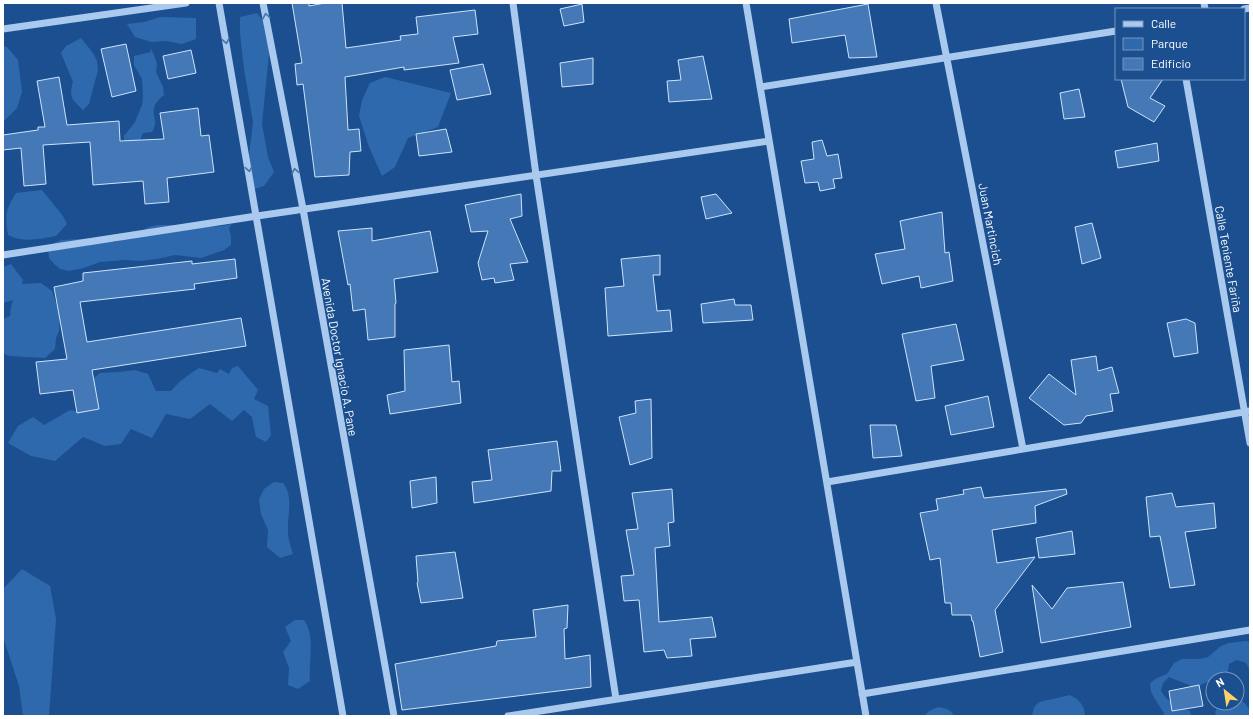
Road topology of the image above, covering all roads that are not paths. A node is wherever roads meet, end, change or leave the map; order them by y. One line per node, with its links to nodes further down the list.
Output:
1 (186, 3): 7 (street)
2 (219, 3): 15 (street, one-way to 15)
3 (263, 3): 14 (street, Avenida Doctor Ignacio A. Pane, one-way to 3)
4 (513, 3): 13 (street)
5 (746, 3): 11 (street)
6 (936, 3): 9 (street, Juan Martincich)
7 (3, 29)
8 (1115, 31): 9 (street)
9 (947, 57): 11 (street); 19 (street, Juan Martincich)
10 (1186, 80): 17 (street, Calle Teniente Fariña)
11 (760, 87): 12 (street)
12 (769, 141): 13 (street); 20 (street)
13 (536, 175): 14 (street); 24 (street)
14 (302, 209): 15 (street); 26 (street, Avenida Doctor Ignacio A. Pane)
15 (257, 216): 16 (street); 25 (street)
16 (3, 255)
17 (1247, 411): 18 (street, Calle Teniente Fariña); 19 (street)
18 (1250, 443)
19 (1023, 449): 20 (street)
20 (827, 482): 22 (street)
21 (1250, 630): 23 (street)
22 (857, 662): 23 (street); 24 (street)
23 (862, 694): 28 (street)
24 (616, 699): 27 (street)
25 (343, 716)
26 (394, 716)
27 (508, 716)
28 (866, 716)

